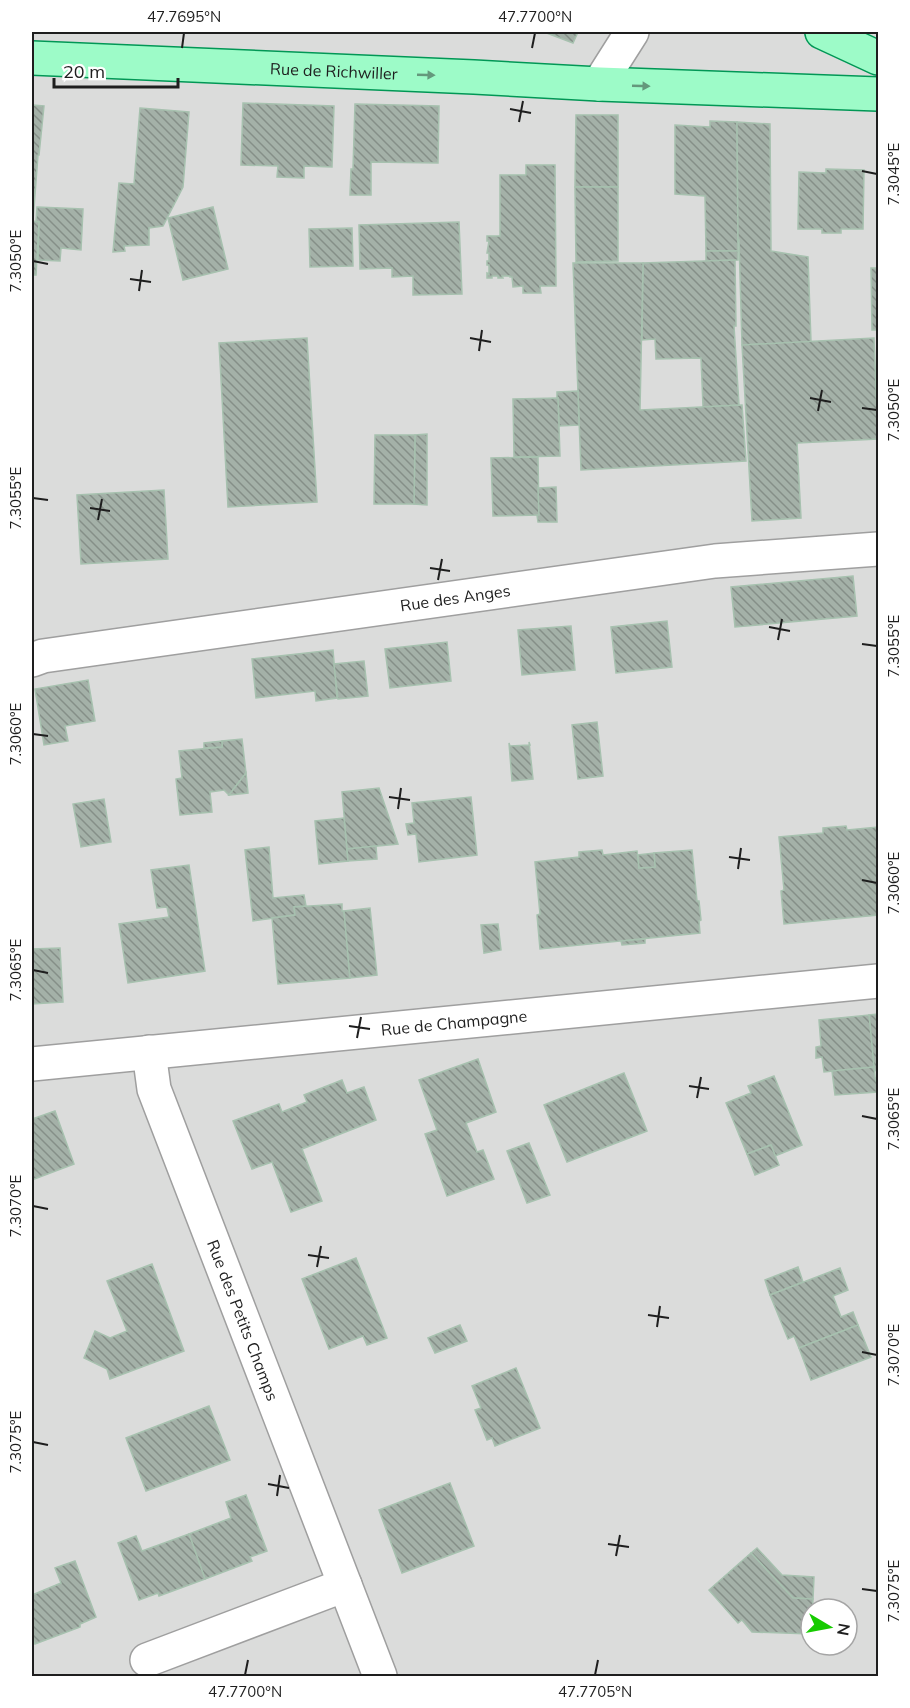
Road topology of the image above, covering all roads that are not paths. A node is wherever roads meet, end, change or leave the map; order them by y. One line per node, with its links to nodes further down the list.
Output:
1 (632, 32): 5 (street)
2 (822, 32): 3 (main road)
3 (877, 50)
4 (32, 58): 5 (main road, Rue de Richwiller, one-way to 5)
5 (599, 84): 6 (main road, Rue de Richwiller, one-way to 6)
6 (879, 94)
7 (879, 549): 8 (street, Rue des Anges)
8 (32, 660)
9 (879, 981): 10 (street, Rue de Champagne)
10 (149, 1052): 11 (street, Rue de Champagne); 12 (street, Rue des Petits Champs)
11 (32, 1064)
12 (345, 1585): 13 (street); 14 (street, Rue des Petits Champs)
13 (147, 1660)
14 (380, 1677)

